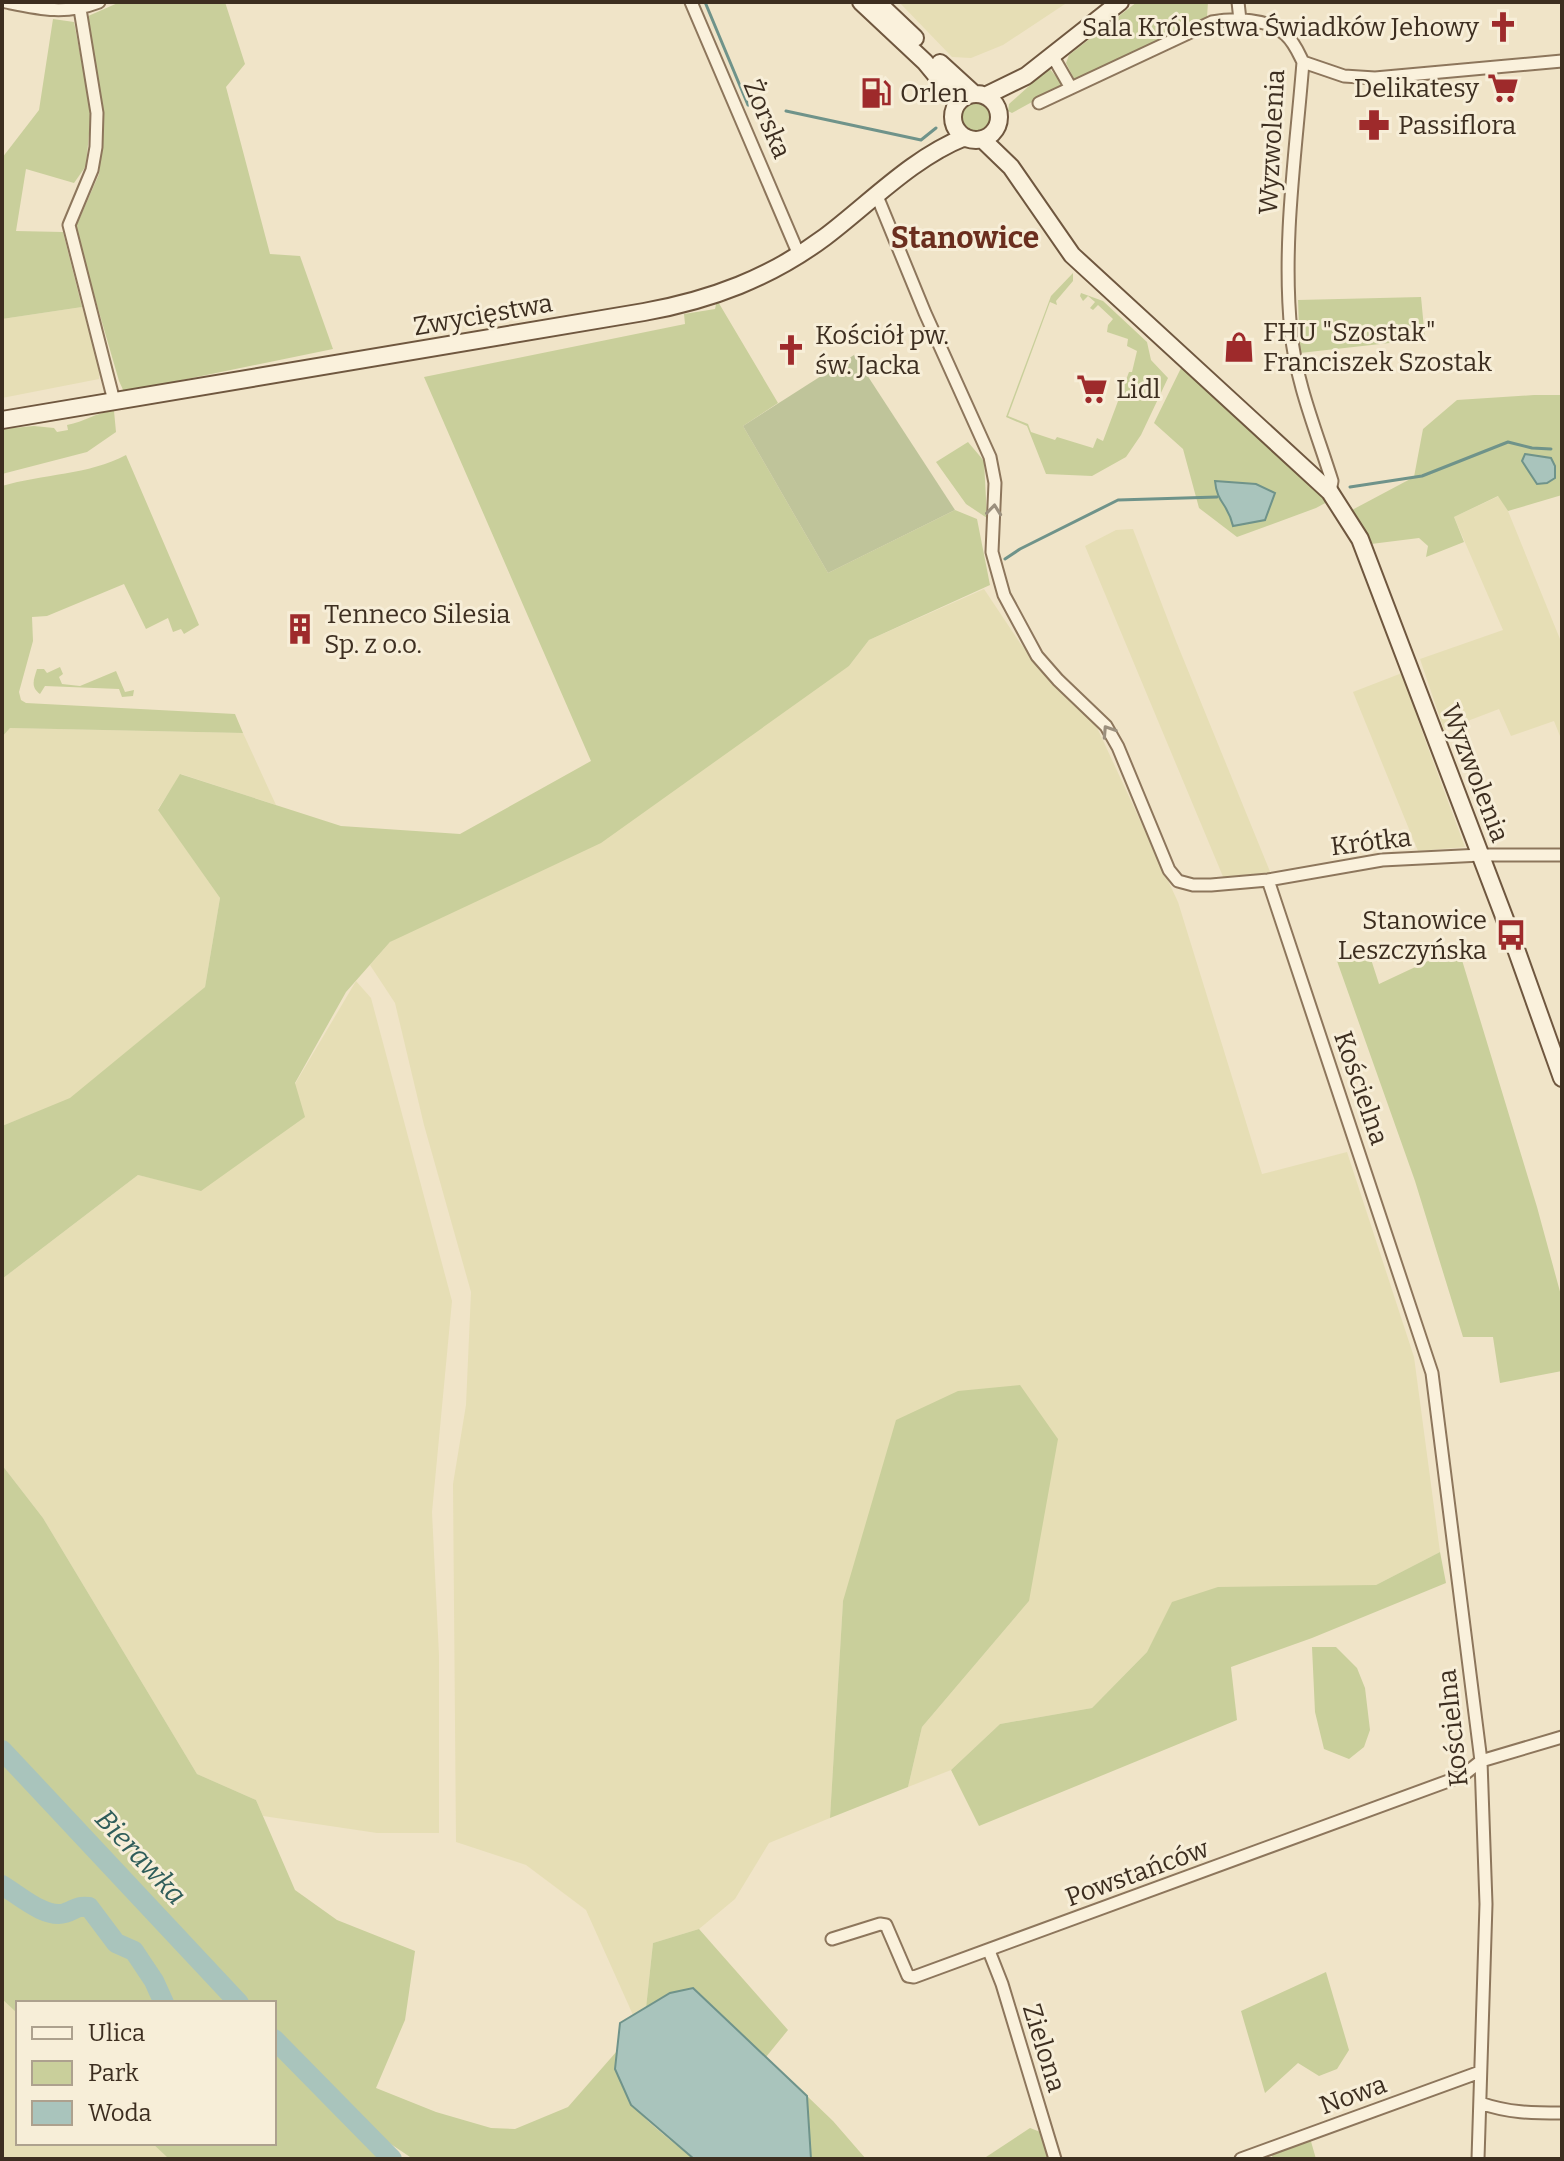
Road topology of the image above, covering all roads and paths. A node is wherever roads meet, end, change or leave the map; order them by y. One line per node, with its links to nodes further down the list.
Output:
1 (6, 2): 8 (street)
2 (99, 2): 8 (street)
3 (691, 2): 21 (street, Żorska)
4 (861, 2): 16 (main road)
5 (877, 2): 15 (main road)
6 (1120, 2): 10 (main road)
7 (1238, 2): 9 (street)
8 (80, 9): 22 (street)
9 (1240, 20): 12 (street, Wyzwolenia); 14 (street)
10 (1052, 55): 13 (main road); 14 (street)
11 (1562, 61): 12 (street)
12 (1303, 62): 24 (street, Wyzwolenia)
13 (1026, 76): 15 (main road); 18 (main road)
14 (1071, 88): 17 (street)
15 (980, 95): 16 (main road); 18 (main road)
16 (958, 102): 19 (main road)
17 (1039, 103)
18 (998, 112): 19 (main road)
19 (974, 133): 20 (main road, Zwycięstwa); 24 (main road, Wyzwolenia)
20 (877, 196): 21 (main road, Zwycięstwa); 27 (street, one-way to 20)
21 (799, 255): 22 (main road, Zwycięstwa)
22 (114, 401): 23 (main road, Zwycięstwa)
23 (3, 420)
24 (1330, 492): 25 (main road, Wyzwolenia)
25 (1481, 855): 26 (street, Krótka); 27 (street, Krótka); 28 (main road, Wyzwolenia)
26 (1562, 855)
27 (1268, 880): 30 (street, Kościelna)
28 (1562, 1078)
29 (1562, 1737): 30 (street, Powstańców)
30 (1481, 1761): 32 (street, Powstańców); 33 (street, Kościelna)
31 (832, 1939): 32 (street, Powstańców)
32 (989, 1951): 36 (street, Zielona)
33 (1480, 2072): 34 (street, Kościelna); 37 (street, Nowa)
34 (1480, 2103): 35 (street); 38 (street, Kościelna)
35 (1562, 2113)
36 (1055, 2159)
37 (1241, 2159)
38 (1478, 2159)

